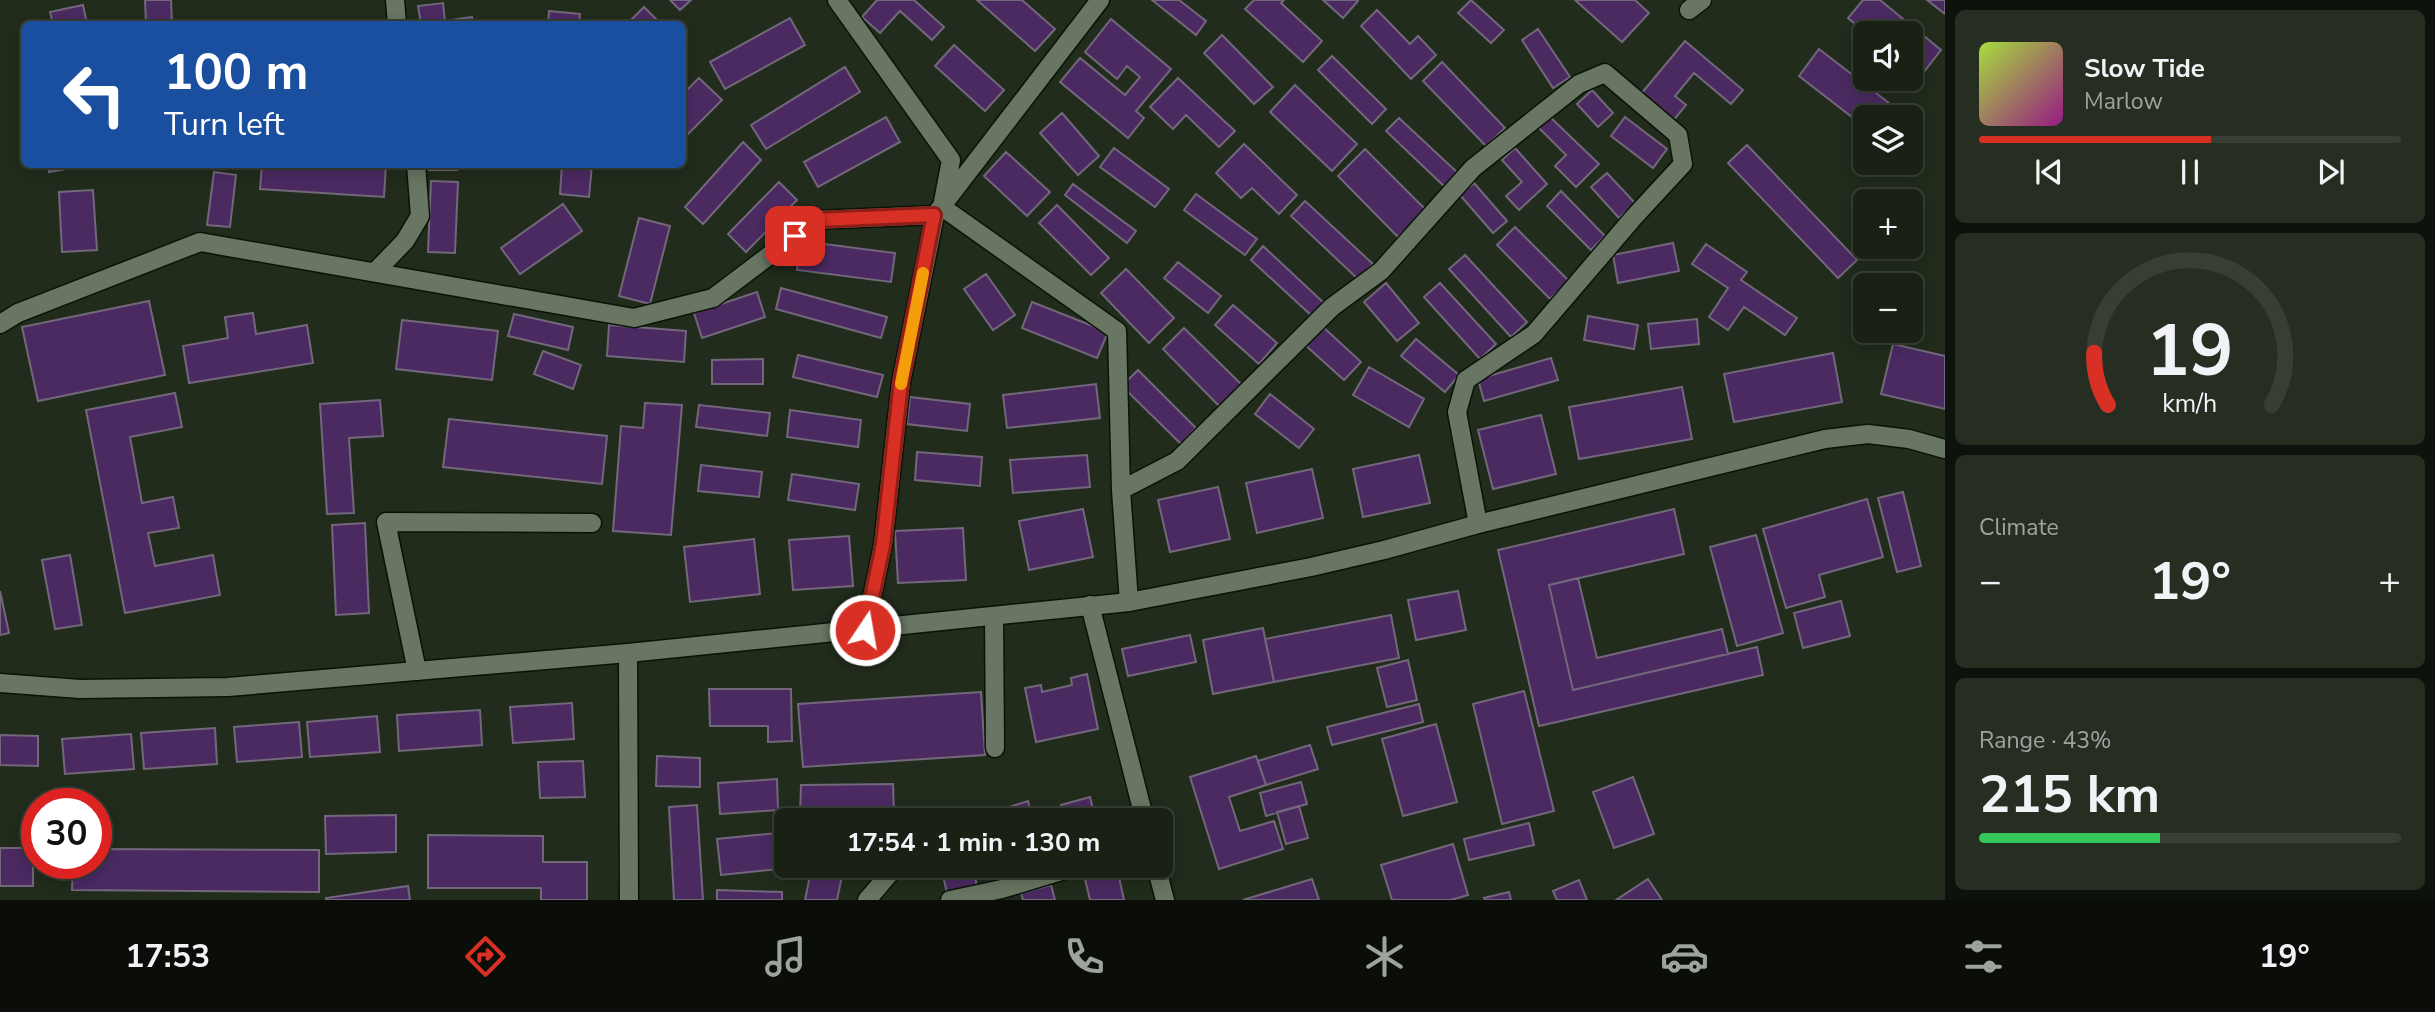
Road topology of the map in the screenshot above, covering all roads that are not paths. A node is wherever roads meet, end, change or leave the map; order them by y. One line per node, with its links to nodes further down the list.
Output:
1 (395, 0): 4 (street)
2 (837, 0): 6 (street)
3 (1100, 0): 6 (street)
4 (397, 21)
5 (416, 168): 7 (street)
6 (938, 211): 7 (street); 10 (street); 16 (street)
7 (375, 272): 8 (street)
8 (0, 324)
9 (1945, 449): 12 (street)
10 (1121, 490): 12 (street); 13 (street)
11 (592, 523): 18 (street)
12 (1478, 524): 13 (street)
13 (1129, 602): 14 (street)
14 (1090, 605): 15 (street); 21 (street)
15 (994, 616): 16 (street); 20 (street)
16 (865, 630): 17 (street)
17 (628, 653): 18 (street); 25 (street)
18 (417, 671): 19 (street)
19 (0, 682)
20 (995, 748)
21 (1142, 808)
22 (886, 878): 26 (street)
23 (1038, 878): 27 (street)
24 (1159, 878): 28 (street)
25 (629, 900)
26 (867, 900)
27 (950, 900)
28 (1165, 900)

